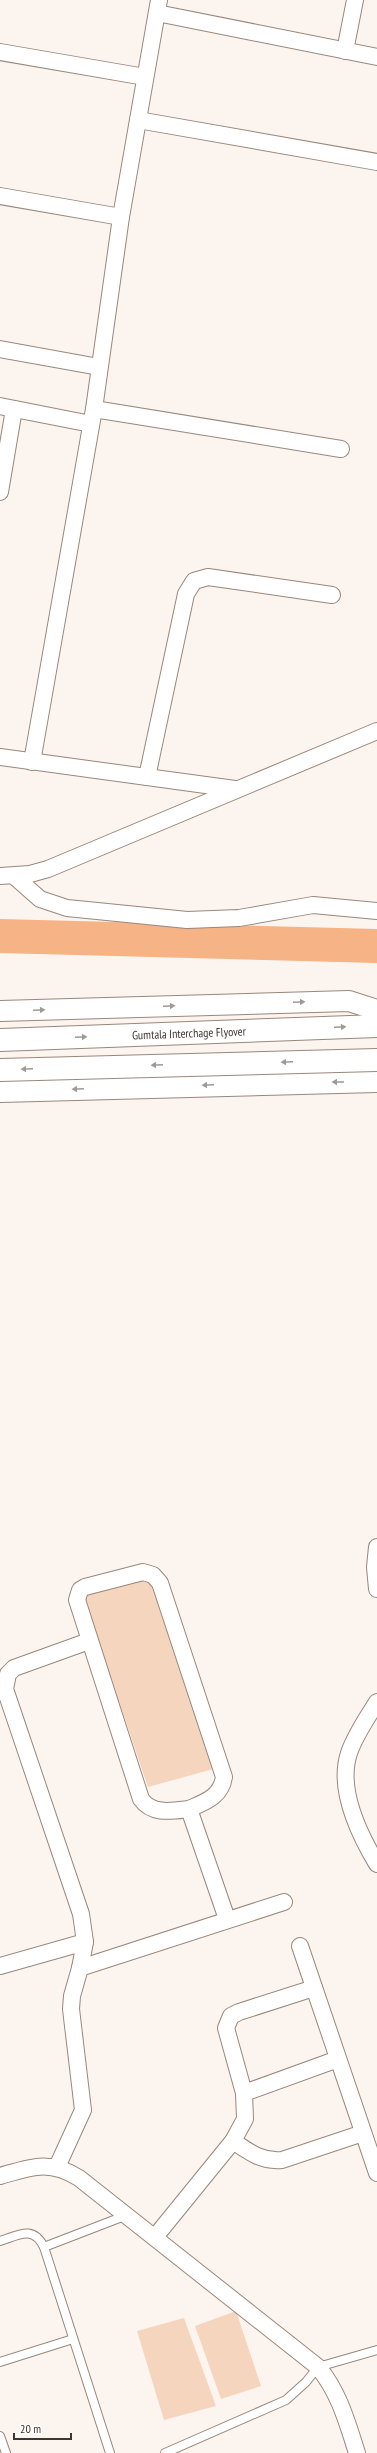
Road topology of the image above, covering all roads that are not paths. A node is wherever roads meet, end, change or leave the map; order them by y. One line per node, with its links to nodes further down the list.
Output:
1 (355, 0): 3 (street)
2 (158, 6): 3 (street); 6 (street)
3 (345, 51): 5 (street)
4 (0, 52): 6 (street)
5 (377, 57)
6 (145, 77): 7 (street)
7 (138, 120): 8 (street); 10 (street)
8 (377, 162)
9 (0, 196): 10 (street)
10 (121, 217): 12 (street)
11 (0, 349): 12 (street)
12 (99, 367): 14 (street)
13 (7, 408): 14 (street); 16 (street)
14 (92, 417): 15 (street); 20 (street)
15 (341, 449)
16 (0, 492)
17 (332, 595): 21 (street)
18 (377, 731): 22 (street)
19 (0, 757): 20 (street)
20 (32, 762): 21 (street)
21 (147, 777): 22 (street)
22 (237, 789): 23 (street)
23 (7, 876): 24 (street)
24 (377, 911)
25 (377, 1010): 26 (street, one-way to 25)
26 (0, 1011)
27 (377, 1026): 28 (highway, Gumtala Interchage Flyover, one-way to 27)
28 (0, 1040)
29 (372, 1060): 30 (highway, one-way to 30)
30 (0, 1070)
31 (377, 1082): 32 (street, one-way to 32)
32 (0, 1092)
33 (377, 1547): 34 (street)
34 (377, 1589)
35 (89, 1641): 37 (street); 37 (street); 41 (street)
36 (377, 1702): 38 (street)
37 (189, 1809): 40 (street)
38 (377, 1864)
39 (284, 1902): 40 (street)
40 (227, 1919): 44 (street)
41 (85, 1942): 43 (street); 44 (street)
42 (300, 1946): 45 (street)
43 (0, 1966)
44 (80, 1968): 50 (street)
45 (314, 1988): 46 (street); 47 (street)
46 (338, 2059): 47 (street); 49 (street)
47 (244, 2093): 48 (street)
48 (233, 2141): 49 (street); 54 (street)
49 (370, 2142): 51 (street)
50 (57, 2166): 52 (street); 53 (street)
51 (377, 2173)
52 (0, 2176)
53 (127, 2215): 54 (street); 56 (lane)
54 (155, 2237): 60 (street)
55 (0, 2242): 56 (lane)
56 (44, 2247): 57 (lane)
57 (74, 2339): 59 (lane); 63 (lane)
58 (377, 2350): 60 (lane)
59 (0, 2362)
60 (318, 2367): 64 (lane); 65 (street)
61 (0, 2436): 62 (lane)
62 (6, 2453)
63 (110, 2453)
64 (165, 2453)
65 (357, 2453)

